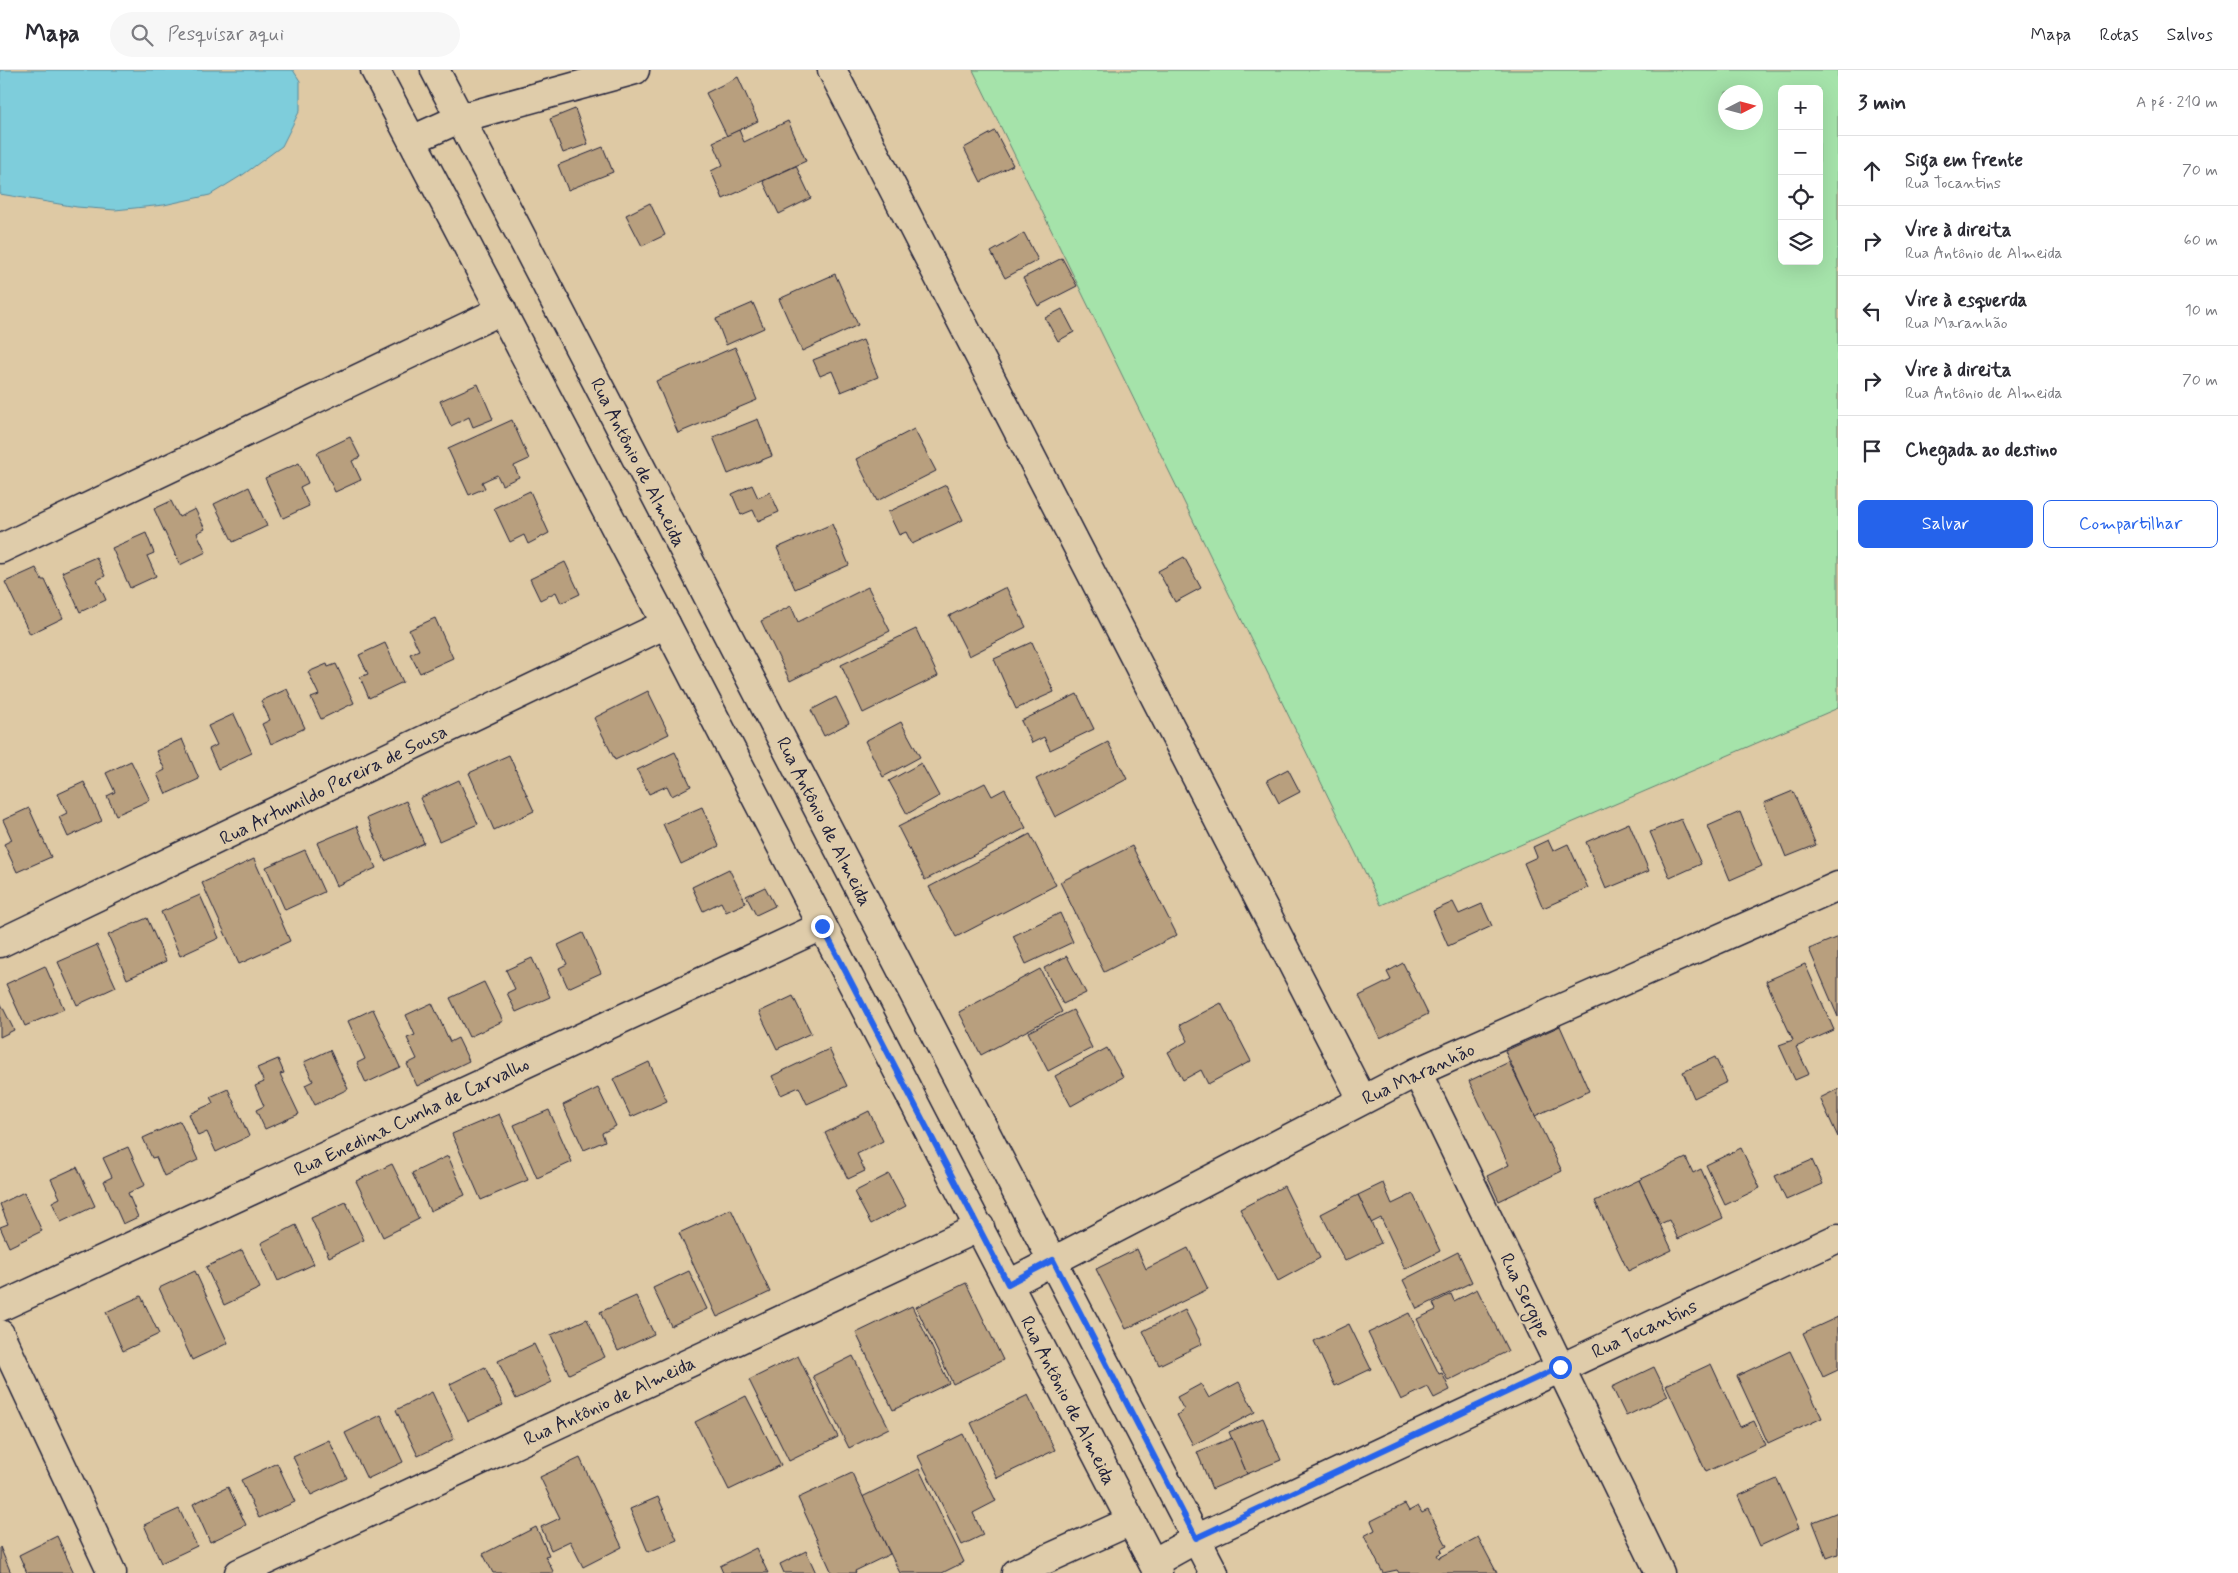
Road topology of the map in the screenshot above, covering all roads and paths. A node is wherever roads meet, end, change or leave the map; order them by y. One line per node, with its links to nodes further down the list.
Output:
1 (375, 70): 6 (street, Rua Antônio de Almeida)
2 (436, 70): 5 (street, Rua Antônio de Almeida)
3 (635, 70): 5 (street)
4 (832, 70): 14 (street)
5 (461, 118): 6 (street); 17 (street, Rua Antônio de Almeida)
6 (412, 140): 7 (street, Rua Antônio de Almeida)
7 (502, 310): 8 (street); 9 (street, Rua Antônio de Almeida)
8 (0, 549)
9 (666, 624): 11 (street, Rua Antônio de Almeida); 12 (street, Rua Artumildo Pereira de Sousa)
10 (1838, 886): 13 (street, Rua Maranhão)
11 (822, 926): 15 (street, Rua Antônio de Almeida); 19 (street, Rua Enedina Cunha de Carvalho)
12 (0, 943)
13 (1417, 1072): 14 (street, Rua Maranhão); 21 (street, Rua Sergipe)
14 (1362, 1099): 17 (street, Rua Maranhão)
15 (980, 1227): 18 (street, Rua Antônio de Almeida); 26 (street, Rua Antônio de Almeida)
16 (1838, 1238): 21 (street, Rua Tocantins)
17 (1053, 1260): 18 (street, Rua Maranhão); 23 (street, Rua Antônio de Almeida)
18 (1008, 1284): 22 (street, Rua Antônio de Almeida)
19 (0, 1307)
20 (0, 1334): 25 (street)
21 (1560, 1367): 23 (street, Rua Tocantins); 29 (street, Rua Sergipe)
22 (1131, 1521): 24 (street, Rua Antônio de Almeida); 27 (street)
23 (1196, 1538): 24 (street, Rua Tocantins); 28 (street, Rua Antônio de Almeida)
24 (1155, 1568)
25 (112, 1573)
26 (239, 1573)
27 (1016, 1573)
28 (1214, 1573)
29 (1660, 1573)

